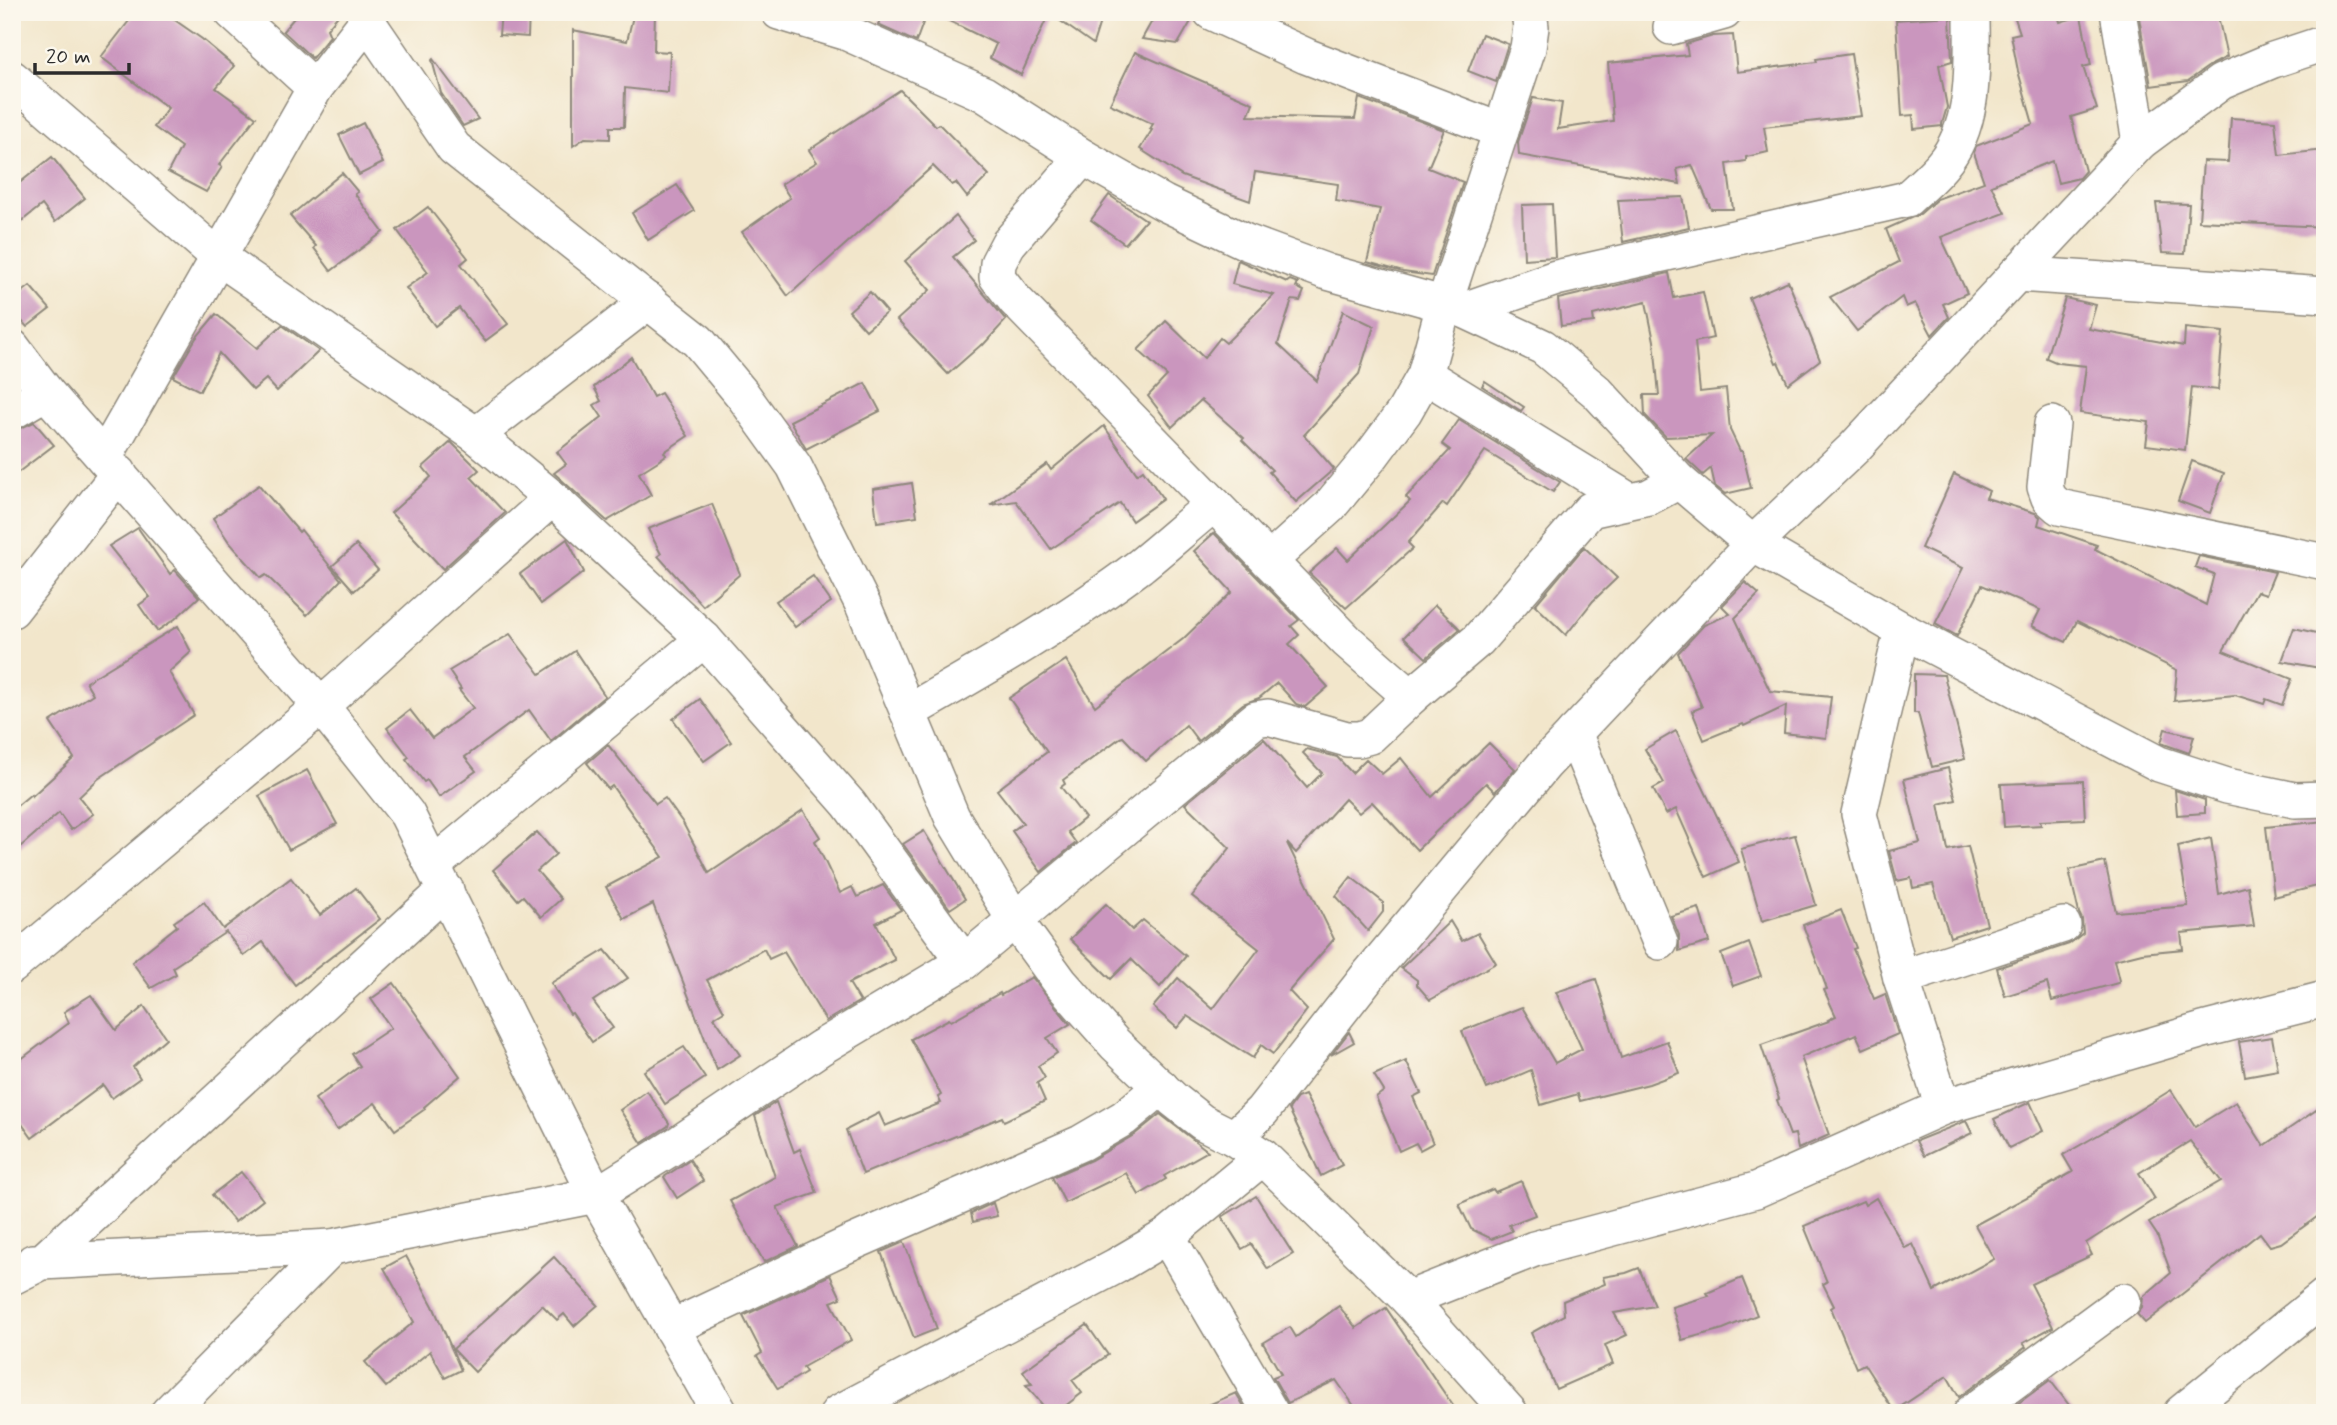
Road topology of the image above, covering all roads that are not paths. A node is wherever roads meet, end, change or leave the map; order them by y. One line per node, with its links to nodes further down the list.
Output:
1 (232, 12): 13 (street)
2 (779, 12): 9 (street)
3 (1529, 12): 14 (street)
4 (1724, 12): 10 (street)
5 (1972, 12): 21 (street)
6 (2118, 12): 15 (street)
7 (369, 16): 13 (street); 20 (street)
8 (1233, 17): 14 (street)
9 (849, 22): 16 (street)
10 (1671, 27)
11 (2325, 43): 15 (street)
12 (12, 78): 17 (street)
13 (315, 88): 17 (street)
14 (1501, 131): 21 (street)
15 (2140, 142): 18 (street)
16 (1083, 157): 21 (street); 32 (street)
17 (220, 258): 27 (street); 28 (street)
18 (2016, 274): 19 (street); 33 (street)
19 (2325, 295)
20 (649, 301): 27 (street); 41 (street)
21 (1454, 308): 23 (street); 29 (street)
22 (12, 347): 24 (street)
23 (1425, 375): 31 (street); 34 (street)
24 (46, 393): 25 (street); 28 (street)
25 (12, 412)
26 (2052, 424): 35 (street)
27 (476, 435): 30 (street)
28 (111, 465): 36 (street); 40 (street)
29 (1679, 481): 31 (street); 33 (street)
30 (552, 498): 38 (street); 40 (street)
31 (1628, 500): 39 (street)
32 (1214, 504): 34 (street); 41 (street)
33 (1753, 544): 37 (street); 42 (street)
34 (1269, 561): 39 (street)
35 (2325, 562)
36 (12, 610)
37 (1902, 630): 43 (street); 50 (street)
38 (704, 639): 44 (street); 48 (street)
39 (1410, 697): 45 (street)
40 (321, 706): 44 (street); 49 (street)
41 (908, 712): 45 (street)
42 (1574, 733): 47 (street); 54 (street)
43 (2325, 799)
44 (440, 878): 56 (street); 59 (street)
45 (1014, 919): 48 (street); 52 (street)
46 (2063, 925): 50 (street)
47 (1660, 942)
48 (964, 962): 56 (street)
49 (12, 966)
50 (1901, 978): 53 (street)
51 (2325, 999): 53 (street)
52 (1161, 1087): 54 (street); 63 (street)
53 (1942, 1107): 61 (street)
54 (1234, 1138): 55 (street)
55 (1263, 1157): 57 (street); 61 (street)
56 (596, 1195): 58 (street); 63 (street)
57 (1167, 1236): 66 (street); 67 (street)
58 (332, 1247): 59 (street); 64 (street)
59 (22, 1267)
60 (2325, 1296): 70 (street)
61 (1408, 1299): 68 (street)
62 (2123, 1301): 69 (street)
63 (671, 1328): 65 (street)
64 (168, 1413)
65 (720, 1413)
66 (838, 1413)
67 (1271, 1413)
68 (1510, 1413)
69 (1971, 1413)
70 (2181, 1413)

